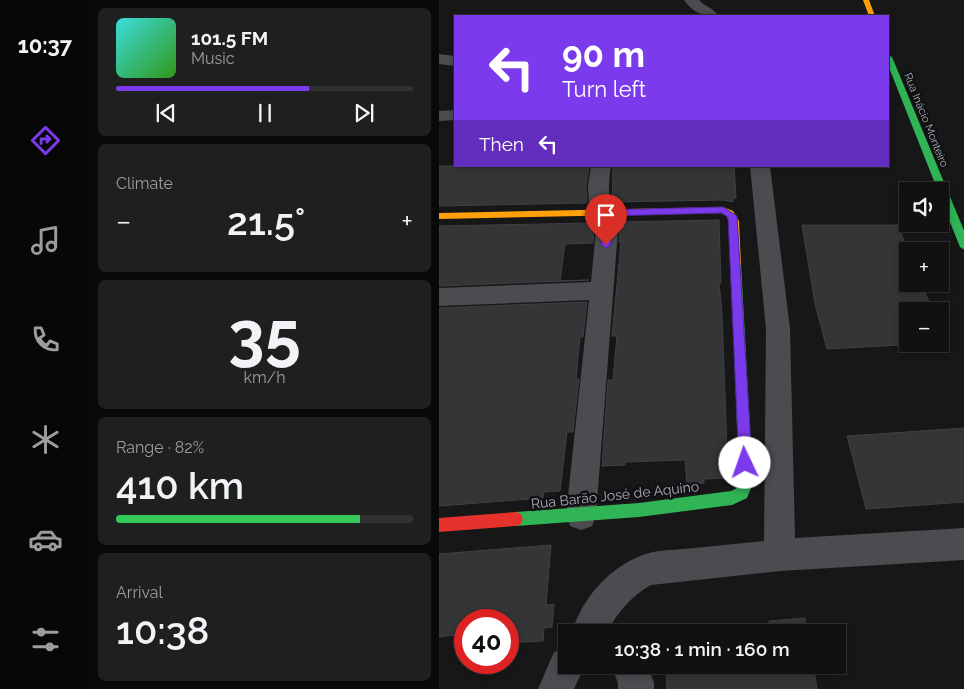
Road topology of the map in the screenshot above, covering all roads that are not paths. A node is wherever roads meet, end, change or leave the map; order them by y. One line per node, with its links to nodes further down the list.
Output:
1 (691, 0): 3 (street)
2 (866, 0): 4 (street)
3 (710, 14)
4 (872, 15)
5 (439, 59): 6 (street)
6 (454, 60)
7 (889, 60): 14 (street, Rua Inácio Monteiro)
8 (454, 115): 9 (street)
9 (439, 116)
10 (601, 167): 12 (street)
11 (760, 167): 20 (street)
12 (602, 213): 13 (street); 15 (street); 17 (street, Rua Barão José de Aquino)
13 (439, 216)
14 (964, 247)
15 (603, 291): 16 (street); 17 (street)
16 (439, 297)
17 (581, 515): 18 (street, Rua Barão José de Aquino)
18 (439, 525)
19 (964, 544): 20 (street)
20 (780, 556): 21 (street)
21 (593, 624)
22 (562, 674): 24 (street)
23 (632, 674): 25 (street)
24 (555, 689)
25 (636, 689)

